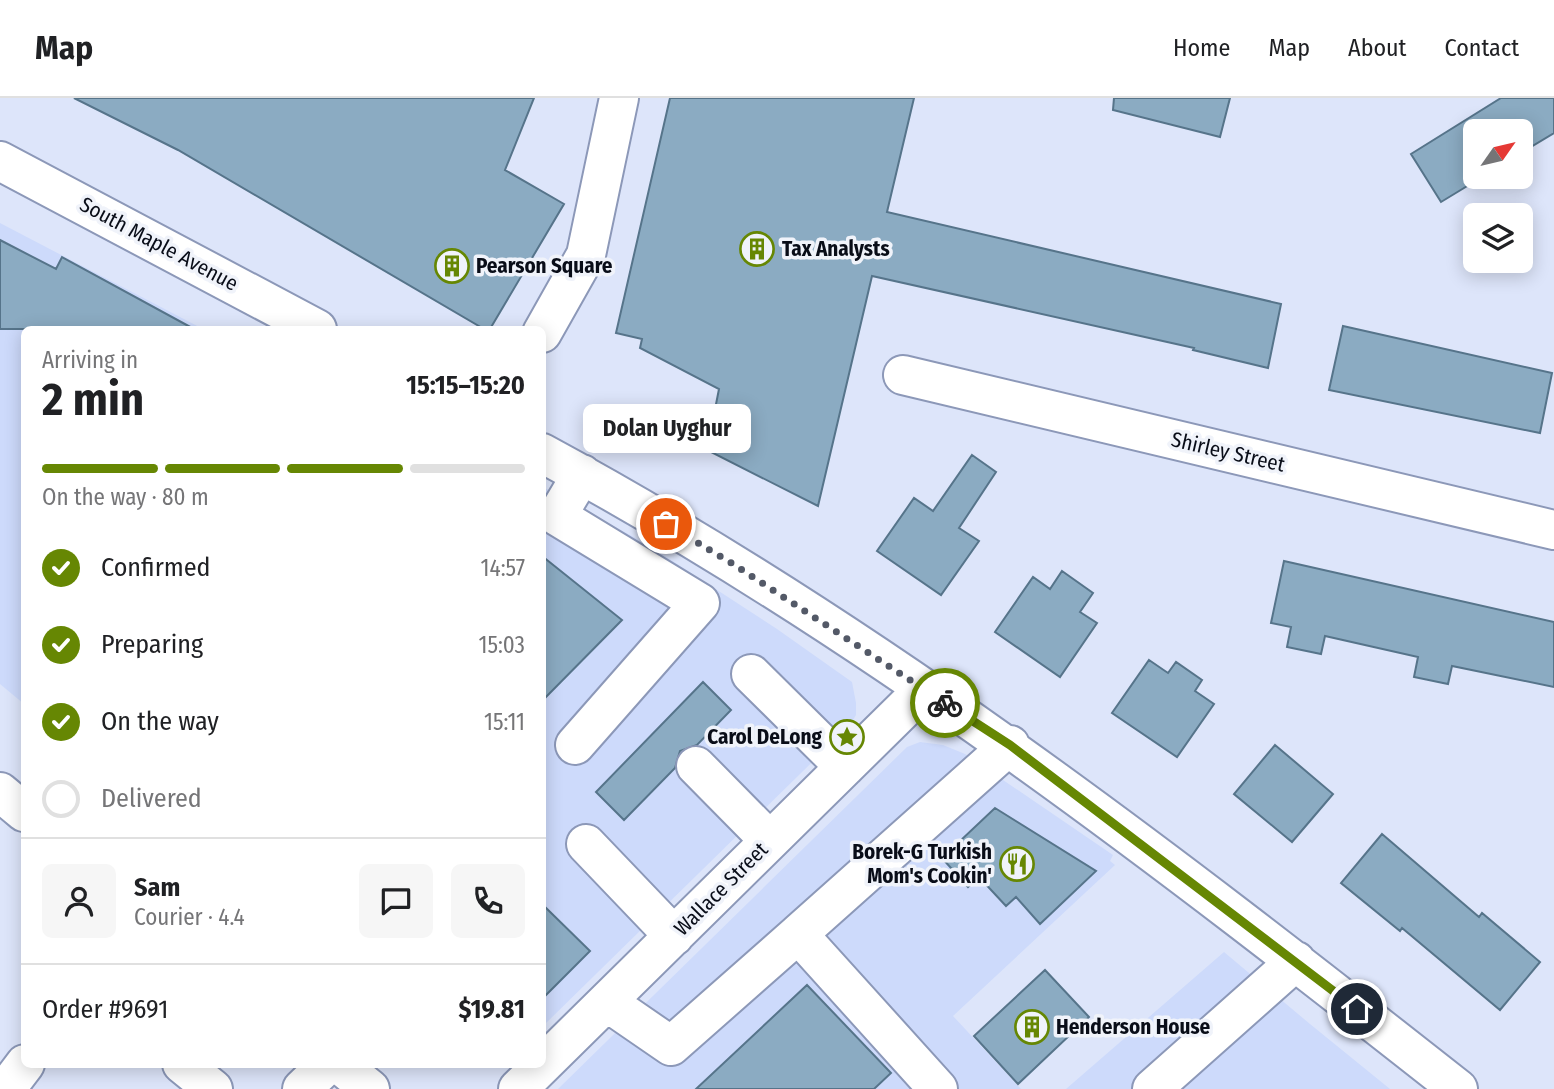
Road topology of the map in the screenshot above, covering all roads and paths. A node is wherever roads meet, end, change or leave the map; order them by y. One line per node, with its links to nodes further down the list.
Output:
1 (619, 98): 4 (street)
2 (5, 171): 3 (street, South Maple Avenue)
3 (311, 326)
4 (546, 326)
5 (903, 375): 8 (street, Shirley Street)
6 (546, 455): 7 (street)
7 (582, 474): 9 (street); 10 (street)
8 (1554, 530)
9 (730, 562): 10 (street); 12 (street)
10 (700, 603): 13 (street)
11 (751, 674): 16 (street)
12 (924, 689): 14 (street); 16 (street, Wallace Street)
13 (575, 745)
14 (1010, 745): 21 (street); 23 (street)
15 (696, 766): 19 (street)
16 (845, 767): 19 (street, Wallace Street)
17 (0, 792): 18 (street)
18 (21, 810)
19 (769, 840): 22 (street, Wallace Street)
20 (586, 844): 22 (street)
21 (798, 934): 24 (street); 36 (street)
22 (674, 936): 24 (street, Wallace Street)
23 (1296, 961): 37 (street); 38 (street)
24 (607, 1002): 25 (street, Wallace Street)
25 (546, 1062)
26 (22, 1068): 31 (street)
27 (187, 1068): 32 (street)
28 (324, 1068): 33 (street)
29 (344, 1068): 34 (street)
30 (539, 1068): 35 (street, Wallace Street)
31 (6, 1089)
32 (212, 1089)
33 (302, 1089)
34 (370, 1089)
35 (518, 1089)
36 (938, 1089)
37 (1152, 1089)
38 (1458, 1089)

